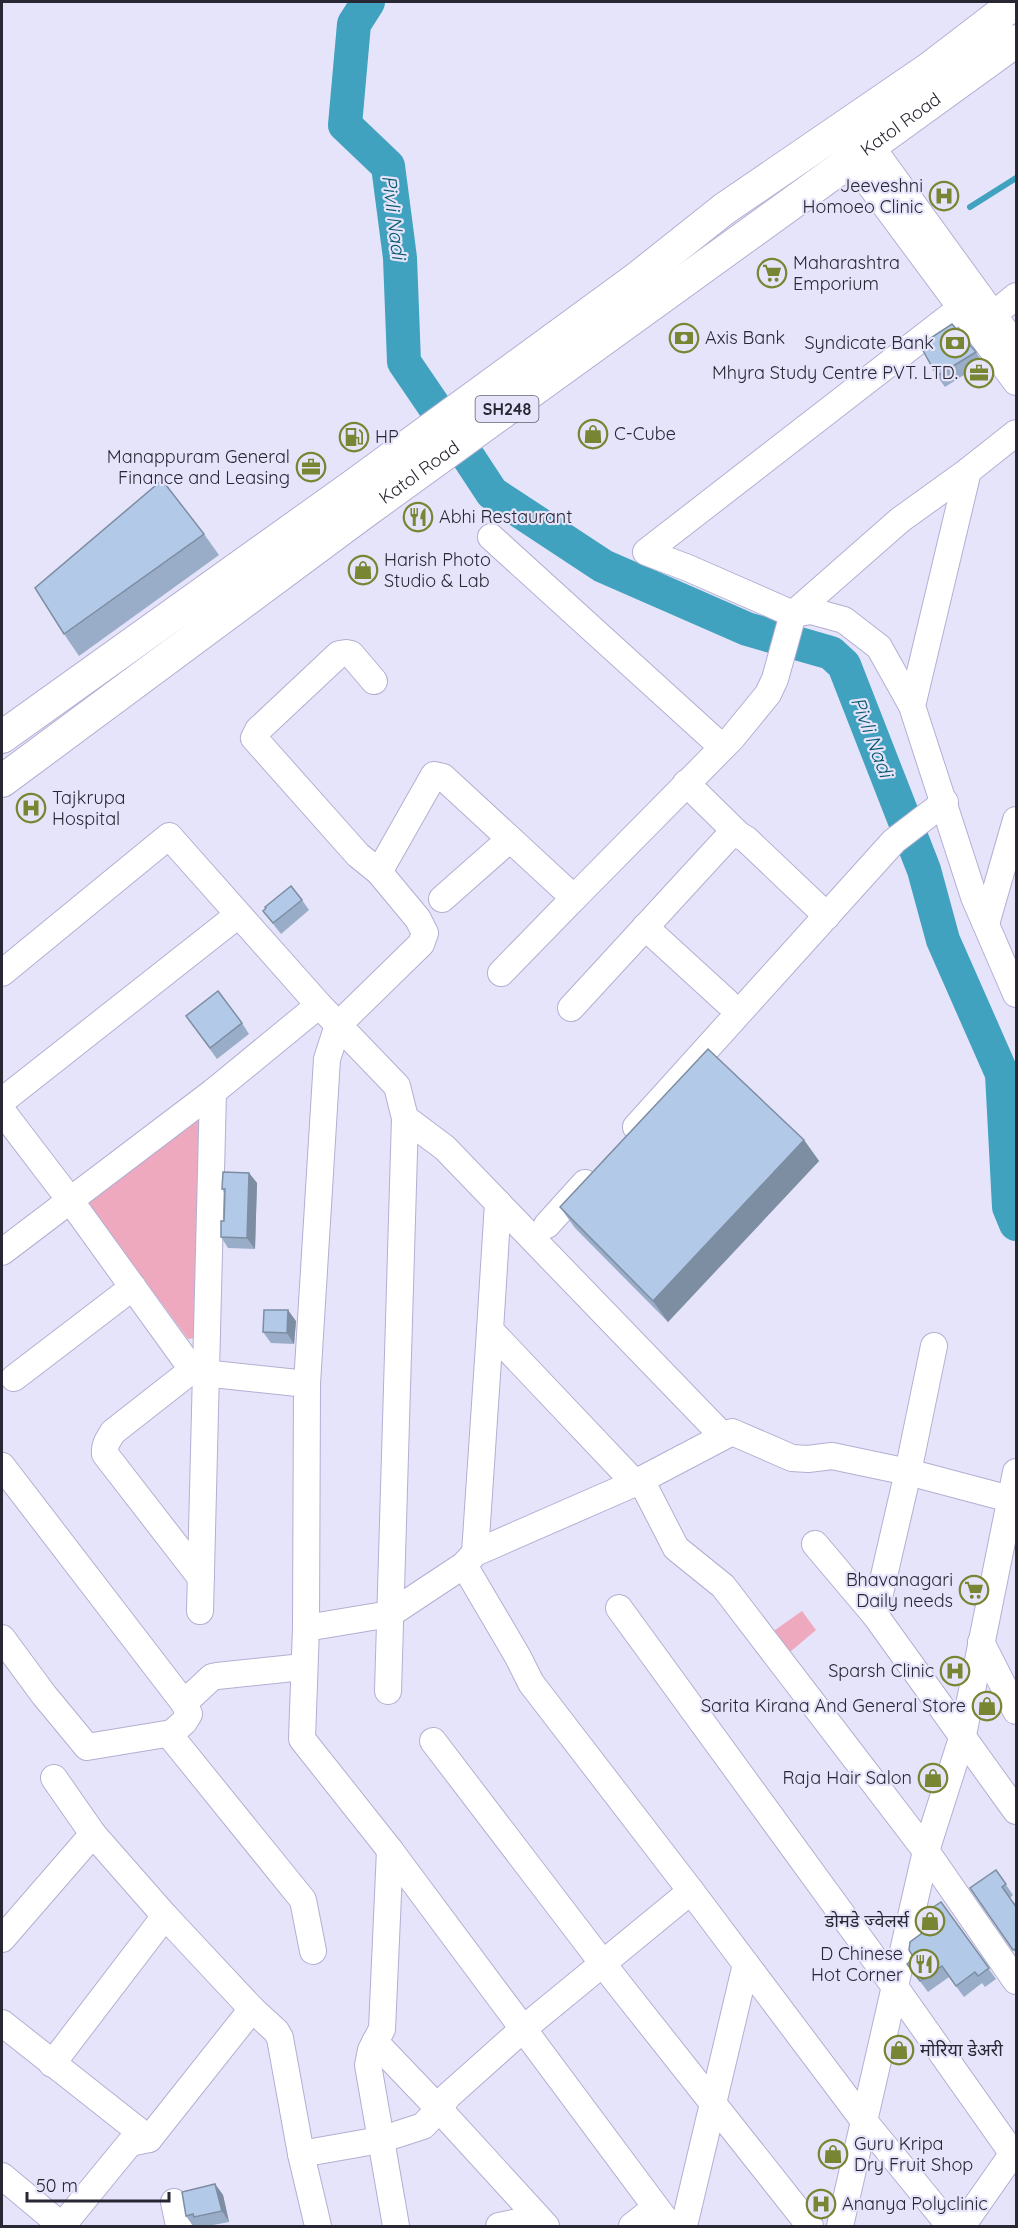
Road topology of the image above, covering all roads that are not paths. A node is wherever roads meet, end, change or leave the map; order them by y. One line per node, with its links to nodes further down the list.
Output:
1 (1017, 2): 3 (main road, Katol Road / SH248)
2 (1017, 41): 3 (main road, Katol Road / SH248)
3 (851, 140): 5 (street); 6 (street); 11 (main road, Katol Road / SH248)
4 (1017, 296): 6 (street)
5 (962, 308): 8 (street); 13 (street)
6 (993, 315): 7 (street)
7 (1017, 346)
8 (1017, 382)
9 (1017, 433): 10 (street)
10 (968, 471): 13 (street); 15 (street)
11 (358, 500): 16 (main road, Katol Road / SH248); 18 (main road, Katol Road / SH248)
12 (491, 537): 17 (street)
13 (791, 622): 15 (street); 17 (street)
14 (374, 681): 24 (street)
15 (912, 706): 20 (street)
16 (2, 737)
17 (722, 747): 19 (street)
18 (2, 781)
19 (686, 783): 22 (street); 25 (street)
20 (945, 802): 28 (street); 29 (street)
21 (1017, 820): 29 (street)
22 (739, 835): 28 (street); 30 (street)
23 (510, 839): 24 (street); 25 (street); 26 (street)
24 (379, 872): 37 (street)
25 (574, 898): 32 (street)
26 (442, 899)
27 (238, 915): 31 (street); 35 (street); 39 (street)
28 (827, 916): 44 (street)
29 (986, 924): 33 (street)
30 (645, 927): 34 (street); 36 (street)
31 (2, 973)
32 (501, 973)
33 (1017, 994)
34 (727, 1002)
35 (319, 1005): 37 (street); 38 (street)
36 (571, 1008)
37 (338, 1025): 41 (street); 51 (street)
38 (213, 1092): 42 (street); 49 (street)
39 (2, 1101)
40 (2, 1111): 42 (street)
41 (405, 1118): 43 (street); 62 (street)
42 (70, 1200): 45 (street); 46 (street)
43 (498, 1203): 47 (street); 52 (street)
44 (547, 1225)
45 (2, 1252)
46 (133, 1287): 49 (street); 50 (street)
47 (490, 1330): 55 (street); 58 (street)
48 (934, 1346): 54 (street)
49 (200, 1372): 51 (street); 59 (street); 59 (street)
50 (14, 1378)
51 (307, 1384): 64 (street)
52 (722, 1435): 54 (street); 55 (street)
53 (2, 1466): 69 (street)
54 (908, 1472): 56 (street); 63 (street)
55 (638, 1482): 58 (street); 78 (street)
56 (1014, 1489): 66 (street)
57 (815, 1544): 63 (street)
58 (470, 1559): 62 (street); 79 (street)
59 (201, 1578): 61 (street)
60 (619, 1608): 86 (street)
61 (200, 1611)
62 (390, 1614): 64 (street); 68 (street)
63 (875, 1615): 72 (street)
64 (306, 1628): 67 (street)
65 (2, 1638): 71 (street)
66 (981, 1642): 70 (street); 72 (street)
67 (303, 1667): 69 (street); 77 (street)
68 (388, 1690)
69 (184, 1703): 71 (street)
70 (1017, 1711)
71 (172, 1733): 82 (street)
72 (963, 1735): 75 (street); 78 (street)
73 (433, 1741): 83 (street)
74 (54, 1778): 76 (street)
75 (1017, 1810)
76 (93, 1834): 80 (street); 81 (street)
77 (390, 1850): 89 (street); 90 (street)
78 (926, 1851): 85 (street); 86 (street)
79 (691, 1891): 83 (street); 84 (street)
80 (165, 1916): 87 (street); 91 (street)
81 (2, 1940)
82 (313, 1951)
83 (603, 1961): 89 (street); 92 (street)
84 (746, 1964): 92 (street); 94 (street)
85 (1017, 1980)
86 (895, 1987): 94 (street); 97 (street)
87 (264, 2020): 95 (street); 98 (street)
88 (2, 2024): 91 (street)
89 (523, 2029): 93 (street); 101 (street)
90 (375, 2042): 93 (street); 96 (street)
91 (52, 2064): 95 (street)
92 (714, 2105): 110 (street); 111 (street)
93 (440, 2109): 96 (street); 102 (street)
94 (864, 2121): 103 (street); 112 (street)
95 (149, 2139): 104 (street)
96 (380, 2140): 98 (street); 107 (street)
97 (1015, 2151): 103 (street)
98 (302, 2154): 106 (street)
99 (2, 2176): 104 (street)
100 (174, 2202): 105 (street)
101 (662, 2217): 109 (street)
102 (542, 2222): 108 (street)
103 (962, 2225)
104 (62, 2226)
105 (178, 2226)
106 (318, 2226)
107 (396, 2226)
108 (499, 2226)
109 (632, 2226)
110 (684, 2226)
111 (810, 2226)
112 (840, 2226)

